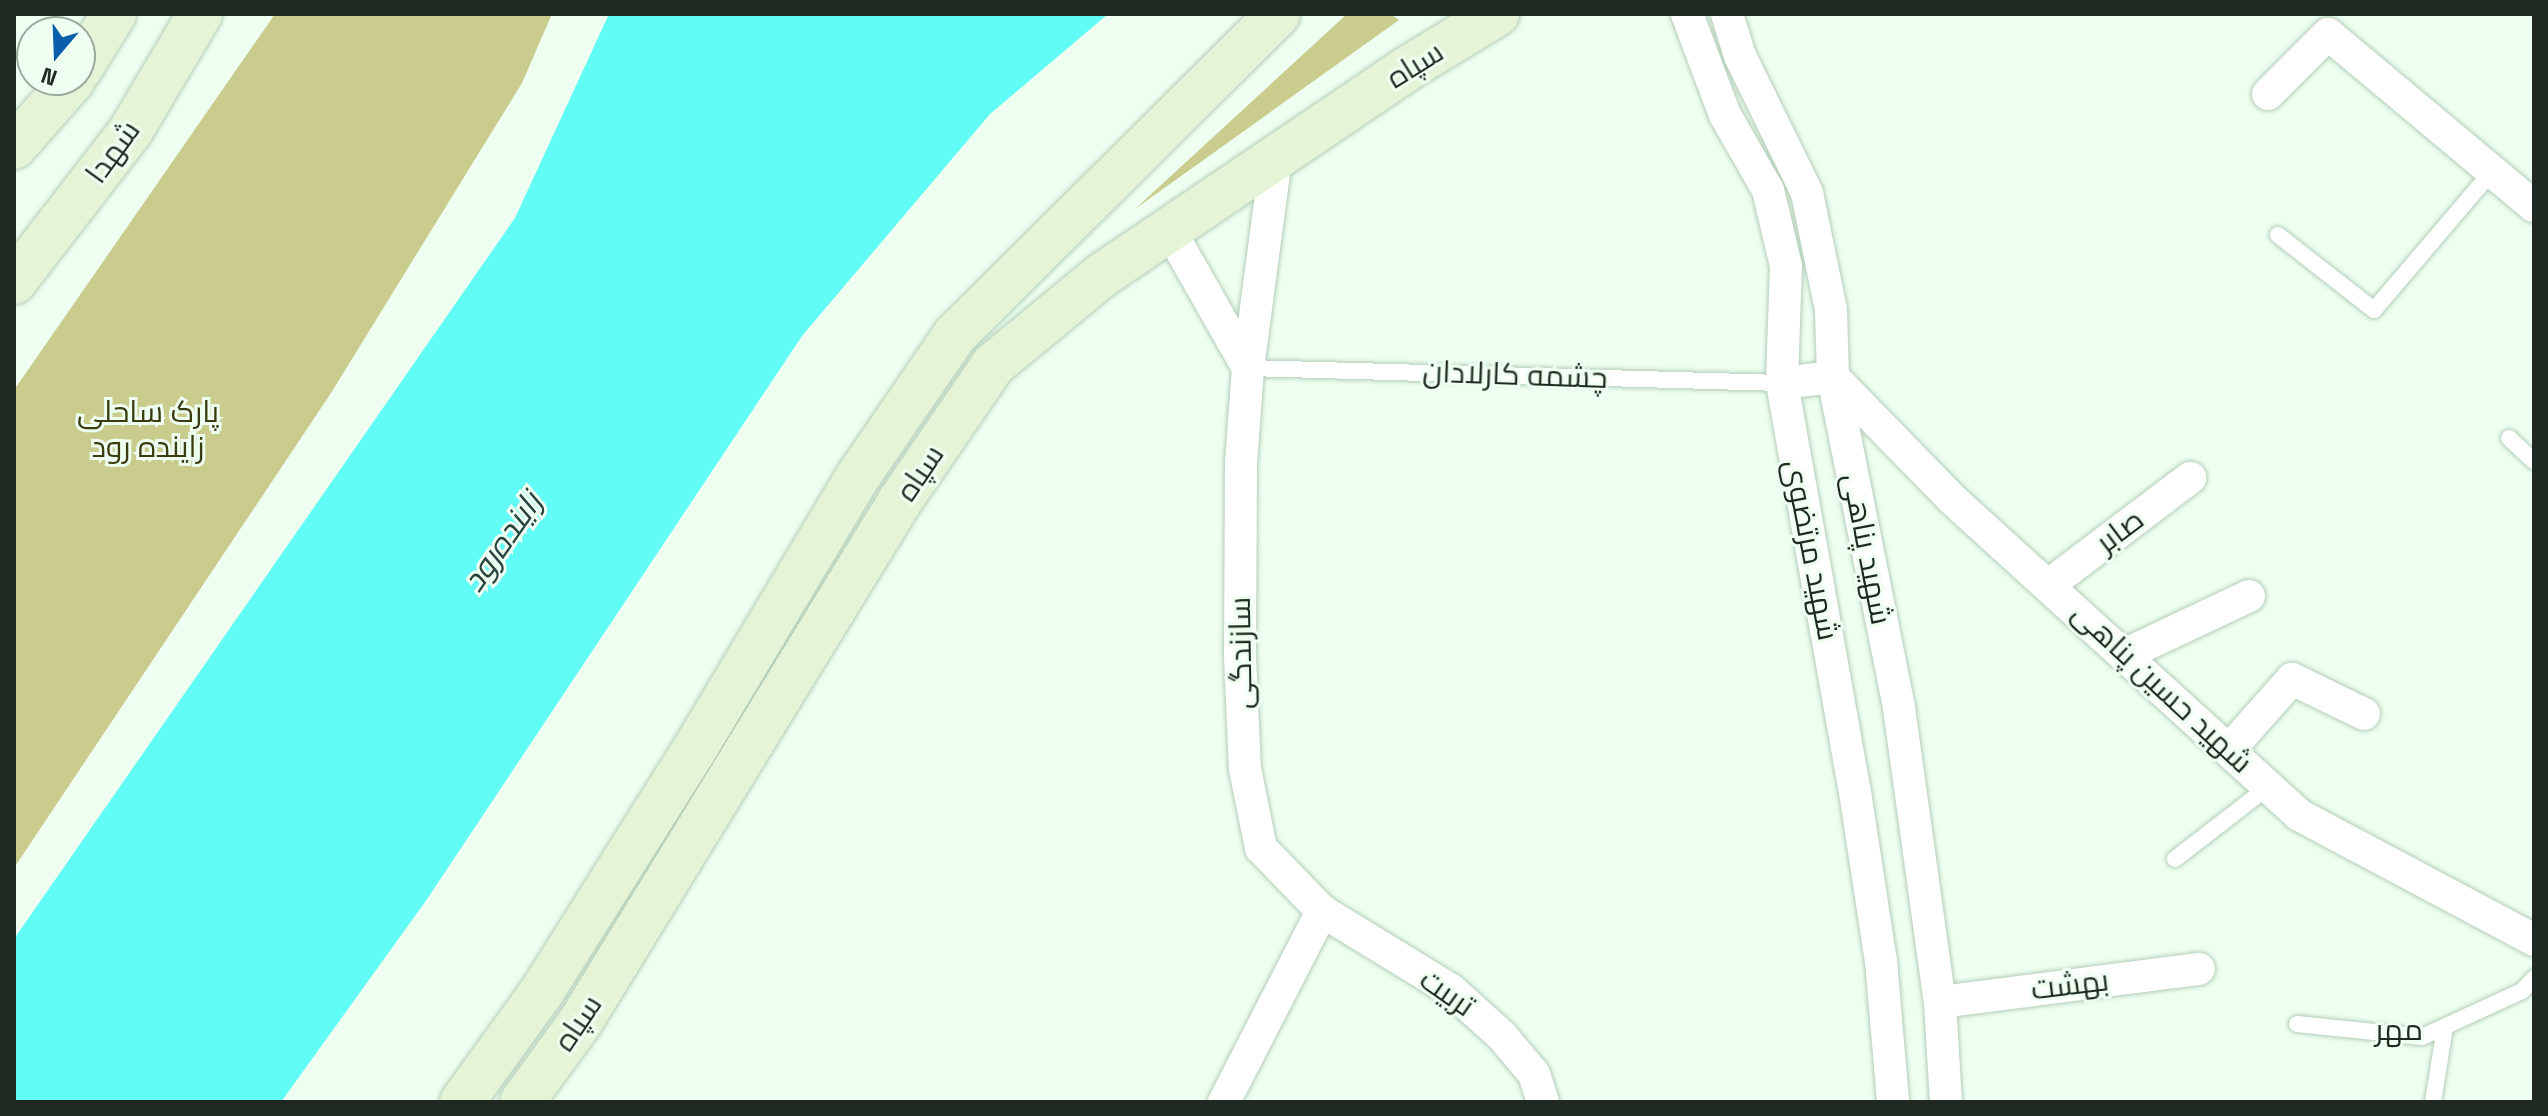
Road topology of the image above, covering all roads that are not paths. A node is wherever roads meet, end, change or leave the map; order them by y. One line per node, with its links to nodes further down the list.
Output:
1 (114, 14): 8 (main road)
2 (200, 14): 18 (main road, شهدا)
3 (1278, 14): 39 (main road, سپاه)
4 (1438, 14): 9 (main road)
5 (1497, 14): 9 (main road, سپاه)
6 (1687, 14): 21 (street, شهيد مرتضوی)
7 (1727, 14): 20 (street, شهید پناهی)
8 (96, 43)
9 (1405, 70): 13 (main road, سپاه)
10 (2268, 94): 14 (street)
11 (59, 96): 12 (main road)
12 (14, 147)
13 (1276, 157): 16 (main road, سپاه); 19 (street, سازندگی)
14 (2494, 169): 15 (street); 17 (lane)
15 (2534, 206)
16 (1169, 229): 19 (street); 40 (main road, سپاه)
17 (2278, 235)
18 (14, 282)
19 (1248, 368): 21 (lane, چشمه کارلادان); 32 (street, سازندگی)
20 (1833, 377): 21 (street); 25 (street, شهید حسین پناهی); 36 (street, شهید پناهی)
21 (1782, 383): 43 (street, شهيد مرتضوی)
22 (2509, 438): 23 (lane)
23 (2534, 461)
24 (2190, 478): 25 (street, صابر)
25 (2050, 584): 27 (street, شهید حسین پناهی)
26 (2249, 596): 27 (street)
27 (2126, 654): 29 (street, شهید حسین پناهی)
28 (2364, 714): 29 (street)
29 (2229, 750): 30 (street, شهید حسین پناهی)
30 (2268, 787): 31 (lane); 33 (street, شهید حسین پناهی)
31 (2175, 859)
32 (1322, 911): 41 (street); 42 (street, تربیت)
33 (2534, 940)
34 (2199, 969): 36 (street, بهشت)
35 (2534, 978): 38 (lane, مهر)
36 (1940, 1002): 44 (street, شهید پناهی)
37 (2297, 1024): 38 (lane, مهر)
38 (2445, 1027): 45 (lane)
39 (462, 1102)
40 (522, 1102)
41 (1224, 1102)
42 (1543, 1102)
43 (1893, 1102)
44 (1946, 1102)
45 (2433, 1102)

